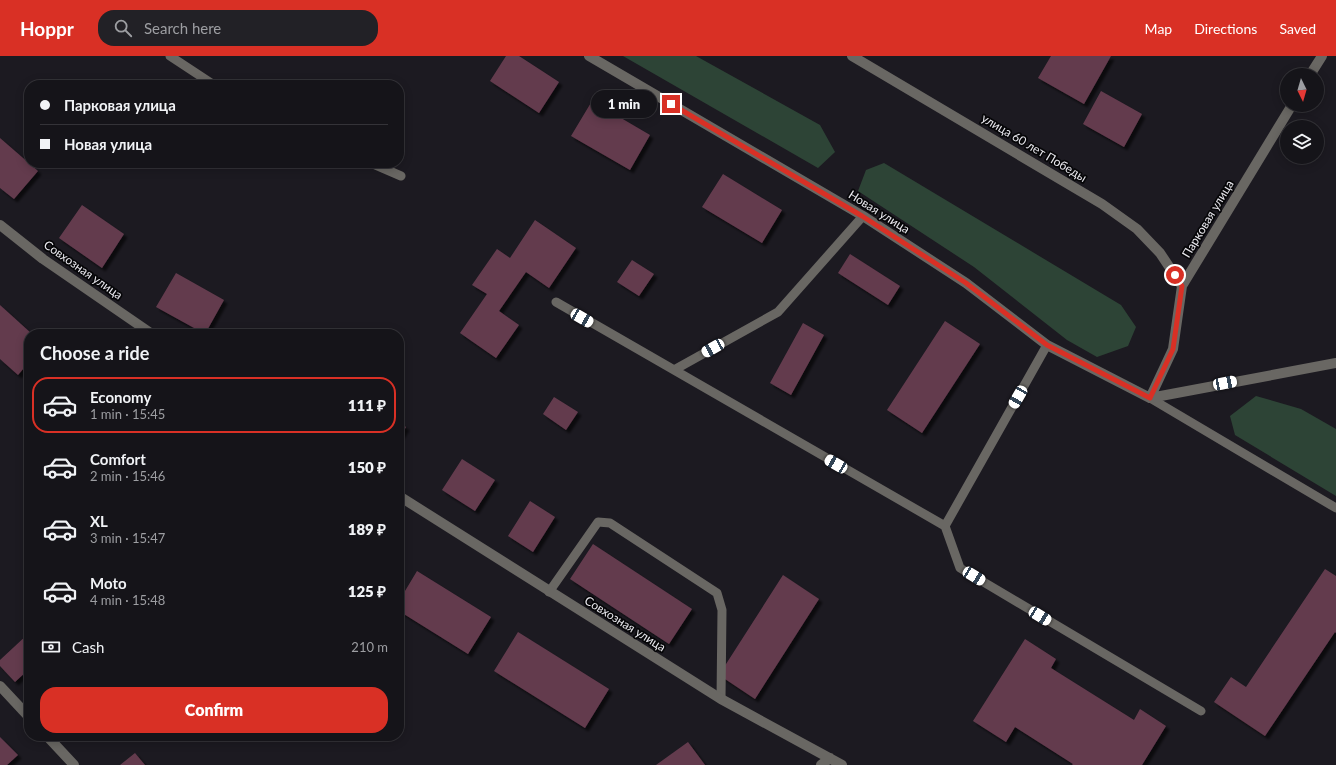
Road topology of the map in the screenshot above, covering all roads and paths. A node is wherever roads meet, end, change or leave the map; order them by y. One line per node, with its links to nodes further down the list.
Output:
1 (170, 56): 6 (lane)
2 (589, 56): 10 (street, Новая улица)
3 (852, 56): 12 (street, улица 60 лет Победы)
4 (1322, 56): 5 (street)
5 (1314, 68)
6 (206, 80)
7 (1288, 112): 12 (street, Парковая улица)
8 (383, 168): 9 (lane)
9 (401, 176)
10 (862, 216): 15 (street, Новая улица); 17 (lane)
11 (0, 225): 14 (street, Совхозная улица)
12 (1182, 286): 18 (street, Парковая улица)
13 (556, 302): 17 (lane)
14 (145, 329)
15 (1047, 345): 18 (street, Новая улица); 21 (lane)
16 (1336, 363): 18 (street)
17 (674, 370): 21 (lane)
18 (1150, 398): 20 (lane)
19 (404, 499): 22 (street, Совхозная улица)
20 (1336, 508)
21 (945, 526): 26 (lane)
22 (549, 592): 24 (street, Совхозная улица); 24 (lane)
23 (0, 686): 25 (street)
24 (721, 699): 28 (street, Совхозная улица)
25 (24, 712)
26 (1201, 712)
27 (52, 741): 29 (street)
28 (830, 758): 30 (street); 31 (street, Совхозная улица)
29 (74, 765)
30 (821, 765)
31 (842, 765)

